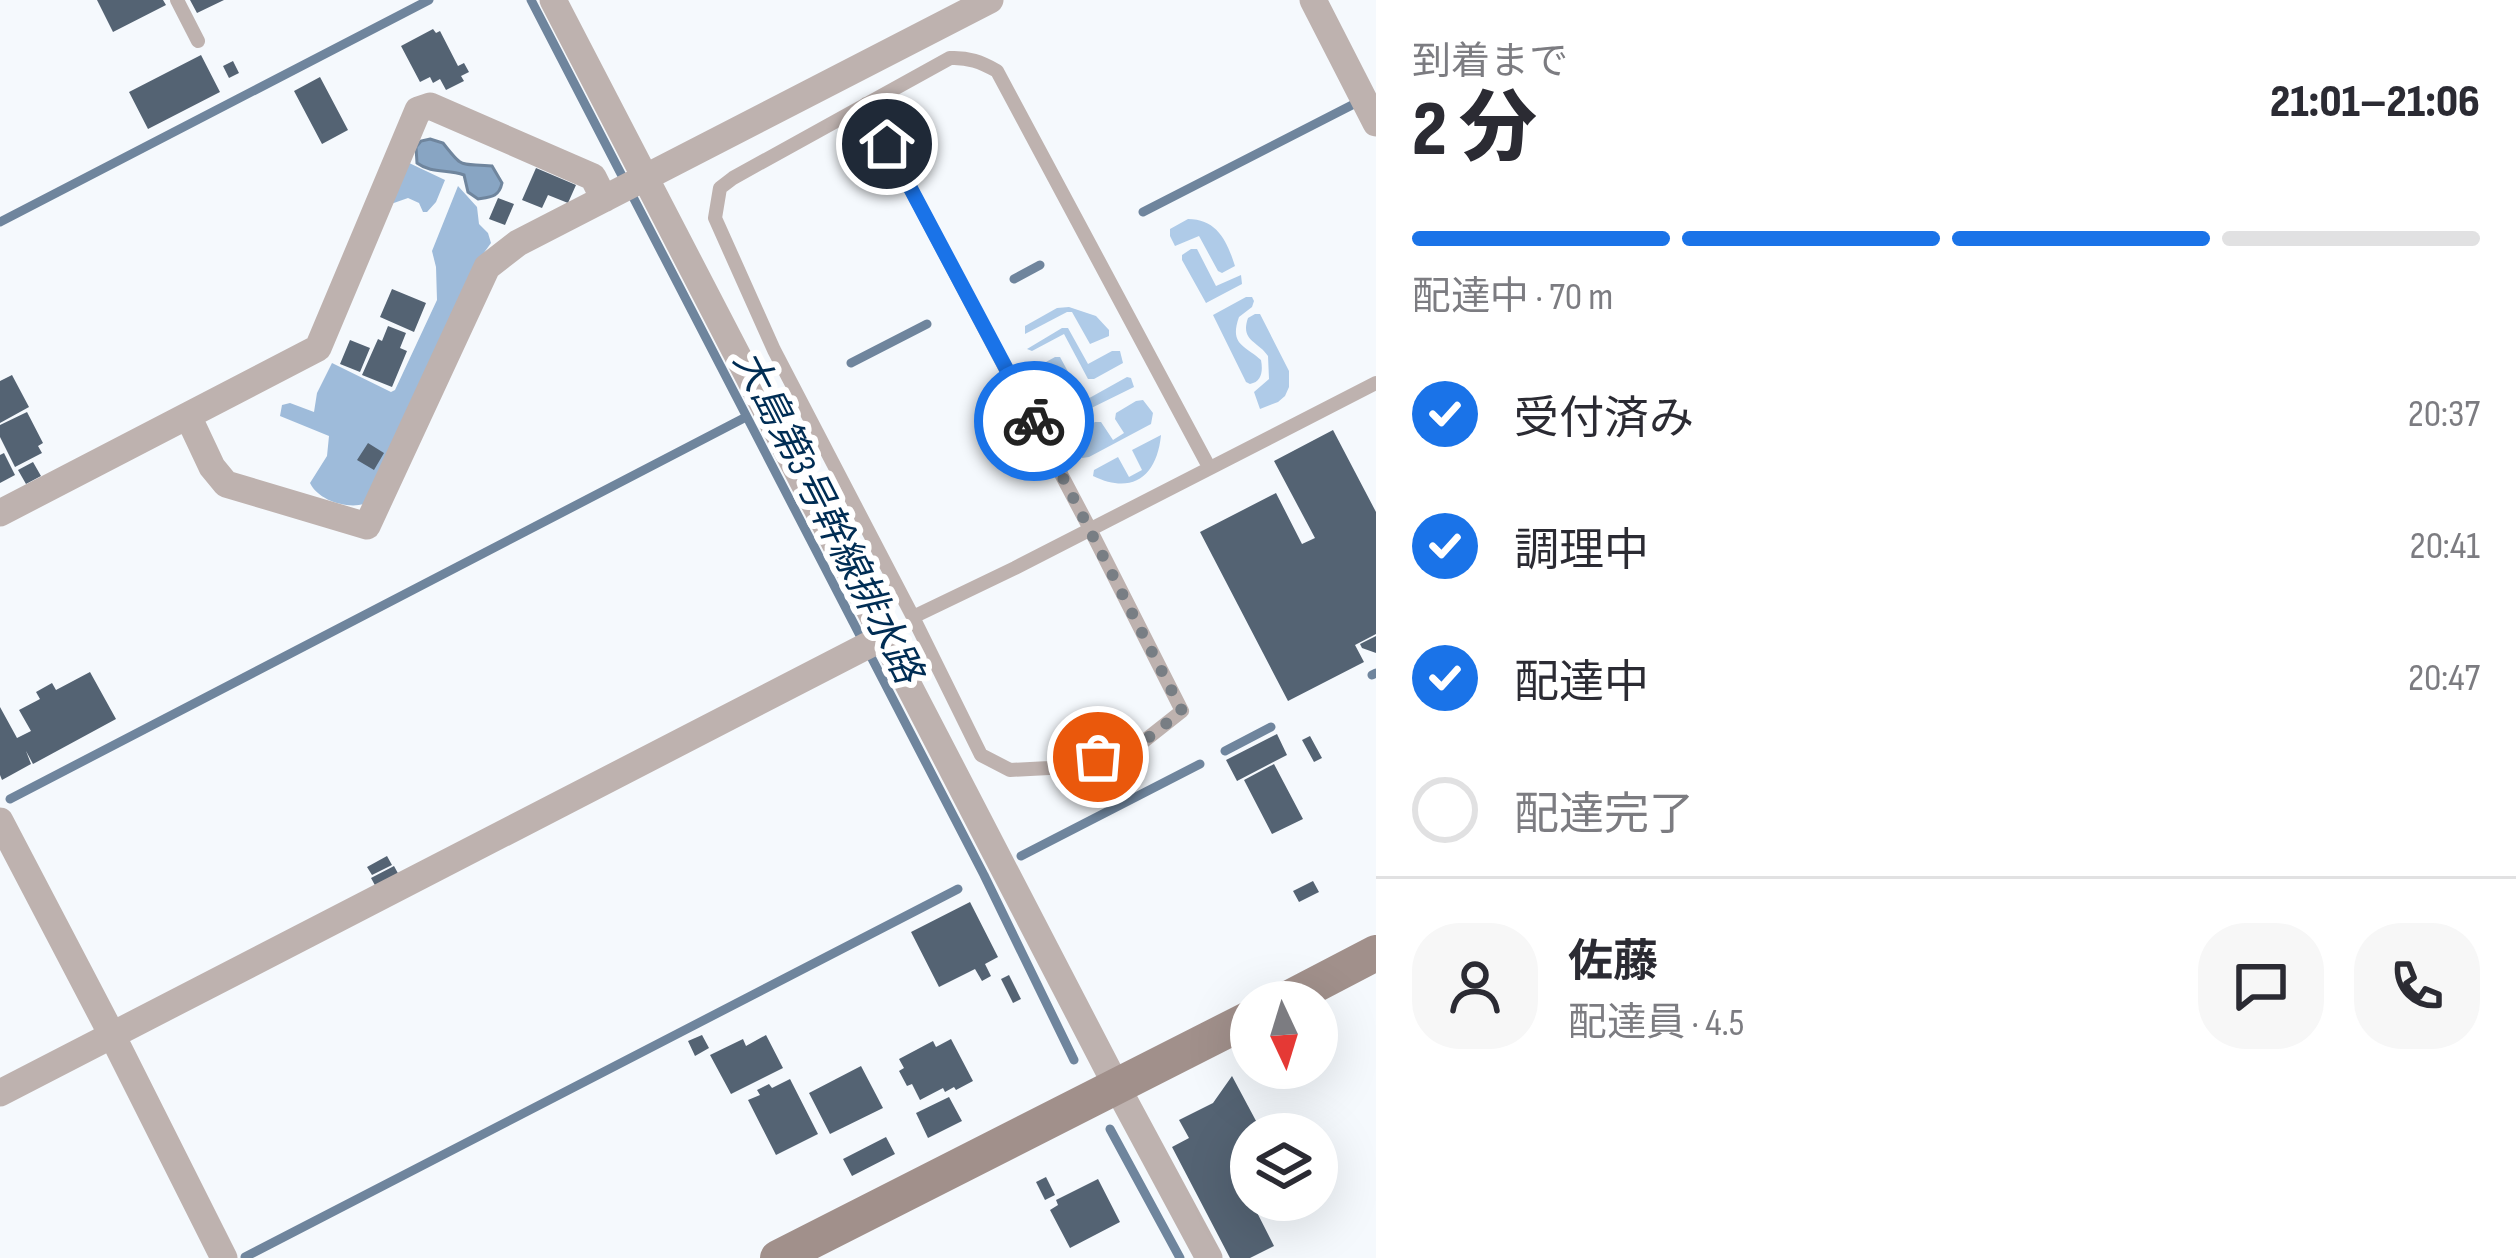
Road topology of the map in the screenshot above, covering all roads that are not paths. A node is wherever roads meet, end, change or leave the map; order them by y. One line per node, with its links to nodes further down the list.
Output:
1 (177, 0): 5 (lane)
2 (553, 0): 8 (street)
3 (990, 0): 8 (street)
4 (1313, 0): 7 (street)
5 (198, 41)
6 (866, 104): 11 (lane); 13 (lane); 14 (lane)
7 (1376, 123)
8 (626, 188): 10 (street); 10 (street); 15 (street)
9 (1376, 383): 11 (lane)
10 (188, 416): 12 (street)
11 (1210, 467): 13 (lane)
12 (0, 513)
13 (1090, 529): 14 (lane); 14 (lane)
14 (913, 617)
15 (880, 639): 20 (street); 21 (street)
16 (0, 821): 20 (street)
17 (1376, 953): 18 (street)
18 (1322, 981)
19 (1230, 1029): 21 (street)
20 (112, 1035): 22 (street); 23 (street)
21 (1117, 1087): 24 (street); 25 (street)
22 (0, 1093)
23 (224, 1258)
24 (778, 1258)
25 (1209, 1258)

